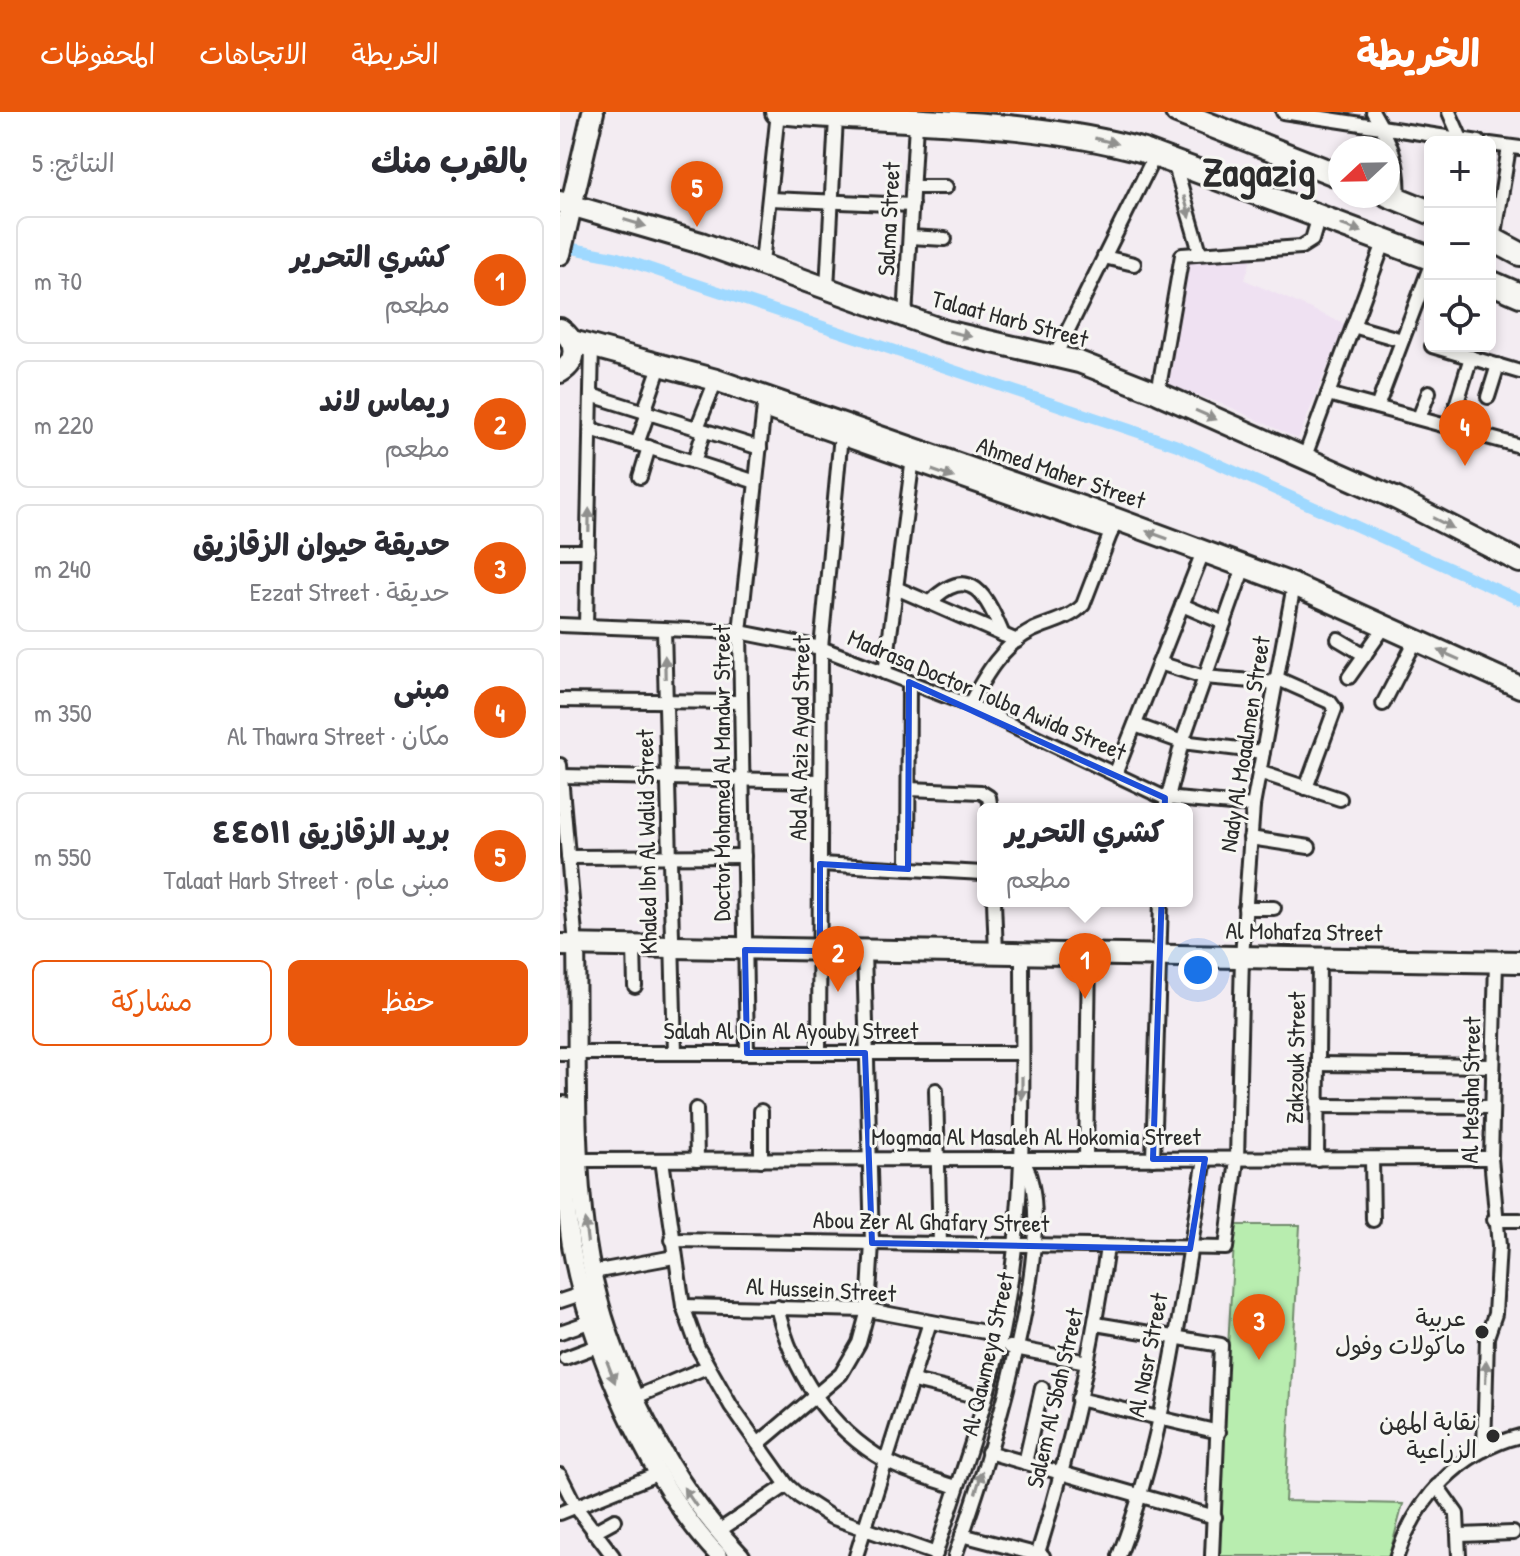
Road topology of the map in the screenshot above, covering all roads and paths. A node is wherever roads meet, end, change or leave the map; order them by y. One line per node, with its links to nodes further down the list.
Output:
1 (593, 112): 22 (main road)
2 (778, 112): 8 (highway); 19 (street)
3 (1177, 112): 16 (highway)
4 (1283, 112): 7 (street)
5 (1373, 112): 10 (street)
6 (1449, 112): 13 (street)
7 (1313, 114): 10 (street)
8 (836, 118): 9 (highway); 21 (street)
9 (916, 123): 15 (highway, one-way to 15); 17 (street, Salma Street)
10 (1382, 127): 11 (street); 12 (street)
11 (1386, 136)
12 (1441, 136)
13 (1460, 136)
14 (1515, 148): 29 (street)
15 (1164, 159): 25 (highway); 30 (street, one-way to 30); 33 (street)
16 (1328, 171)
17 (913, 187): 18 (street); 23 (street, Salma Street)
18 (946, 187)
19 (770, 199): 21 (street); 34 (street)
20 (1400, 200): 24 (highway)
21 (832, 202): 23 (street); 38 (street)
22 (565, 203): 31 (main road); 34 (main road, Talaat Harb Street, one-way to 34)
23 (912, 205): 26 (street, Salma Street)
24 (1424, 210)
25 (1319, 216): 28 (highway, one-way to 28); 30 (street)
26 (910, 237): 27 (street); 40 (street, Salma Street)
27 (945, 239)
28 (1385, 240): 32 (highway); 41 (street)
29 (1501, 247)
30 (1200, 252): 53 (street)
31 (560, 254)
32 (1424, 256)
33 (1104, 257): 35 (street); 45 (street)
34 (762, 263): 38 (main road, Talaat Harb Street)
35 (1134, 264)
36 (1425, 280): 43 (street)
37 (1496, 285): 39 (highway)
38 (827, 289): 40 (main road, Talaat Harb Street)
39 (1520, 295)
40 (905, 318): 45 (main road, Talaat Harb Street, one-way to 45)
41 (1353, 326): 43 (street); 54 (street)
42 (575, 339): 47 (main road, Ahmed Maher Street); 49 (main road); 55 (street)
43 (1402, 340): 58 (street)
44 (1454, 352): 46 (street)
45 (1056, 354): 53 (main road, Talaat Harb Street)
46 (1471, 357): 48 (street); 61 (street)
47 (661, 363): 51 (main road, Ahmed Maher Street); 59 (street)
48 (1498, 365): 50 (street); 56 (street)
49 (560, 372)
50 (1520, 372)
51 (716, 380): 57 (main road, Ahmed Maher Street); 63 (street)
52 (1429, 392): 60 (street)
53 (1158, 393): 69 (main road, Talaat Harb Street, one-way to 69)
54 (1328, 394): 58 (street); 69 (street)
55 (591, 395): 59 (street); 62 (street)
56 (1488, 397)
57 (764, 404): 64 (main road, Ahmed Maher Street); 67 (street, Doctor Mohamed Al Mandwr Street)
58 (1377, 407): 60 (street)
59 (646, 412): 63 (street); 66 (street)
60 (1419, 418): 61 (street)
61 (1450, 425): 65 (street)
62 (591, 429): 66 (street); 75 (street, one-way to 62)
63 (700, 429): 67 (street); 70 (street)
64 (841, 431): 68 (main road, Ahmed Maher Street); 93 (street, Abd Al Aziz Ayad Street)
65 (1519, 441)
66 (643, 445): 70 (street); 71 (street)
67 (760, 448): 72 (street, Doctor Mohamed Al Mandwr Street)
68 (914, 456): 73 (main road, Ahmed Maher Street); 80 (street)
69 (1304, 459): 77 (main road, Talaat Harb Street, one-way to 77)
70 (694, 462): 72 (street)
71 (640, 477)
72 (756, 482): 88 (street, Doctor Mohamed Al Mandwr Street)
73 (1114, 526): 76 (main road, Ahmed Maher Street, one-way to 73); 92 (street)
74 (560, 551): 75 (street)
75 (588, 551): 85 (street)
76 (1203, 552): 78 (main road, Ahmed Maher Street); 82 (street)
77 (1520, 562)
78 (1244, 567): 79 (main road, Ahmed Maher Street); 83 (street)
79 (1294, 585): 86 (main road, Ahmed Maher Street); 99 (street, Nady Al Moaalmen Street)
80 (896, 588): 81 (street); 96 (street)
81 (929, 603): 89 (street); 89 (street)
82 (1182, 605): 83 (street); 95 (street)
83 (1224, 623): 97 (street)
84 (560, 625): 85 (street, Madrasa Doctor Tolba Awida Street)
85 (586, 626): 87 (street, Madrasa Doctor Tolba Awida Street)
86 (1385, 626): 91 (main road, Ahmed Maher Street); 94 (street)
87 (664, 629): 88 (street, Madrasa Doctor Tolba Awida Street); 103 (street, Khaled Ibn Al Walid Street, one-way to 87)
88 (740, 632): 93 (street, Madrasa Doctor Tolba Awida Street); 104 (street, Doctor Mohamed Al Mandwr Street)
89 (1003, 635): 92 (street)
90 (1338, 639): 94 (street)
91 (1416, 640): 101 (main road, Ahmed Maher Street, one-way to 91); 105 (street)
92 (1017, 641): 106 (street)
93 (821, 648): 96 (street, Madrasa Doctor Tolba Awida Street); 116 (street, Abd Al Aziz Ayad Street)
94 (1365, 655): 98 (street)
95 (1159, 663): 97 (street); 107 (street)
96 (885, 673): 100 (street, Madrasa Doctor Tolba Awida Street)
97 (1204, 677): 99 (street); 108 (street)
98 (1349, 677)
99 (1276, 681): 109 (street, Nady Al Moaalmen Street); 117 (street)
100 (909, 682): 106 (street, Madrasa Doctor Tolba Awida Street); 118 (street)
101 (1520, 687)
102 (560, 700): 103 (street)
103 (666, 701): 104 (street); 114 (street, Khaled Ibn Al Walid Street)
104 (741, 702): 115 (street, Doctor Mohamed Al Mandwr Street)
105 (1383, 704)
106 (969, 705): 111 (street, Madrasa Doctor Tolba Awida Street)
107 (1135, 725): 108 (street); 111 (street)
108 (1182, 742): 109 (street); 122 (street)
109 (1263, 752): 112 (street, Nady Al Moaalmen Street)
110 (560, 765): 113 (street)
111 (1116, 772): 121 (street, Madrasa Doctor Tolba Awida Street)
112 (1259, 772): 117 (street); 124 (street, Nady Al Moaalmen Street)
113 (561, 776): 114 (street); 129 (street)
114 (668, 778): 115 (street); 127 (street, Khaled Ibn Al Walid Street)
115 (742, 780): 116 (street); 128 (street, Doctor Mohamed Al Mandwr Street)
116 (820, 781): 130 (street, Abd Al Aziz Ayad Street)
117 (1306, 788): 119 (street)
118 (909, 789): 120 (street); 131 (street)
119 (1340, 799)
120 (990, 803)
121 (1163, 803)
122 (1165, 803)
123 (1193, 805): 124 (street)
124 (1253, 806): 125 (street, Nady Al Moaalmen Street)
125 (1250, 838): 126 (street); 135 (street, Nady Al Moaalmen Street)
126 (1309, 847)
127 (670, 856): 128 (street); 129 (street); 139 (street, Khaled Ibn Al Walid Street)
128 (744, 856): 140 (street, Doctor Mohamed Al Mandwr Street)
129 (568, 857): 137 (street)
130 (820, 864): 131 (street); 141 (street, Abd Al Aziz Ayad Street)
131 (908, 869): 132 (street)
132 (977, 873)
133 (994, 907): 143 (street)
134 (1161, 907): 146 (street)
135 (1245, 908): 136 (street); 147 (street, Nady Al Moaalmen Street)
136 (1274, 908)
137 (568, 945): 138 (main road, Al Mohafza Street); 153 (street)
138 (634, 947): 139 (main road, Al Mohafza Street); 151 (street)
139 (672, 948): 140 (main road, Al Mohafza Street); 154 (street, Khaled Ibn Al Walid Street)
140 (745, 950): 141 (main road, Al Mohafza Street); 155 (street, Doctor Mohamed Al Mandwr Street)
141 (820, 951): 142 (main road, Al Mohafza Street); 156 (street, Abd Al Aziz Ayad Street)
142 (864, 951): 143 (main road, Al Mohafza Street); 157 (street)
143 (996, 953): 144 (main road, Al Mohafza Street)
144 (1022, 954): 145 (main road, Al Mohafza Street); 158 (street, Al Qawmeya Street)
145 (1089, 955): 146 (main road, Al Mohafza Street); 170 (street)
146 (1159, 956): 147 (main road, Al Mohafza Street); 171 (street)
147 (1242, 957): 148 (main road, Al Mohafza Street); 173 (street, Nady Al Moaalmen Street)
148 (1319, 958): 149 (main road, Al Mohafza Street); 159 (street, Zakzouk Street)
149 (1496, 961): 150 (main road, Al Mohafza Street); 160 (street, Al Mesaha Street)
150 (1520, 962)
151 (635, 986)
152 (560, 1053): 153 (street, Salah Al Din Al Ayouby Street)
153 (578, 1053): 154 (street, Salah Al Din Al Ayouby Street); 162 (street)
154 (675, 1053): 155 (street, Salah Al Din Al Ayouby Street)
155 (747, 1053): 156 (street, Salah Al Din Al Ayouby Street)
156 (819, 1053): 157 (street, Salah Al Din Al Ayouby Street)
157 (865, 1053): 158 (street, Salah Al Din Al Ayouby Street); 180 (street)
158 (1022, 1053): 169 (street, Al Qawmeya Street, one-way to 169)
159 (1318, 1064): 160 (street); 163 (street, Zakzouk Street)
160 (1493, 1066): 164 (street, Al Mesaha Street)
161 (936, 1090): 168 (street)
162 (568, 1105): 176 (street); 181 (street)
163 (1318, 1106): 164 (street); 174 (street, Zakzouk Street)
164 (1492, 1107): 167 (street, Al Mesaha Street)
165 (696, 1109): 178 (street)
166 (761, 1111): 179 (street)
167 (1491, 1158): 175 (street, Mogmaa Al Masaleh Al Hokomia Street); 183 (street, Al Mesaha Street)
168 (938, 1159): 169 (street, Mogmaa Al Masaleh Al Hokomia Street); 180 (street, Mogmaa Al Masaleh Al Hokomia Street); 187 (street)
169 (1022, 1159): 170 (street, Mogmaa Al Masaleh Al Hokomia Street); 188 (street, Al Qawmeya Street); 189 (street, Al Qawmeya Street)
170 (1086, 1159): 171 (street, Mogmaa Al Masaleh Al Hokomia Street)
171 (1153, 1159): 172 (street, Mogmaa Al Masaleh Al Hokomia Street)
172 (1205, 1159): 173 (street, Mogmaa Al Masaleh Al Hokomia Street); 191 (street, Al Nasr Street)
173 (1237, 1159): 174 (street, Mogmaa Al Masaleh Al Hokomia Street); 191 (street, Abou Zer Al Ghafary Street)
174 (1317, 1159): 175 (street, Mogmaa Al Masaleh Al Hokomia Street)
175 (1372, 1159): 182 (street)
176 (582, 1160): 177 (street, Mogmaa Al Masaleh Al Hokomia Street); 181 (street)
177 (662, 1160): 178 (street, Mogmaa Al Masaleh Al Hokomia Street); 185 (street)
178 (697, 1160): 179 (street, Mogmaa Al Masaleh Al Hokomia Street)
179 (761, 1160): 180 (street, Mogmaa Al Masaleh Al Hokomia Street)
180 (867, 1160): 186 (street)
181 (570, 1201): 193 (street, one-way to 181); 194 (street)
182 (1373, 1220)
183 (1494, 1220): 184 (street); 220 (street, Al Mesaha Street, one-way to 183)
184 (1520, 1220)
185 (672, 1240): 186 (street, Abou Zer Al Ghafary Street); 192 (street)
186 (872, 1243): 187 (street, Abou Zer Al Ghafary Street); 198 (street)
187 (940, 1244): 188 (street, Abou Zer Al Ghafary Street)
188 (1015, 1245): 189 (street, Abou Zer Al Ghafary Street); 204 (street, Al Qawmeya Street)
189 (1032, 1245): 190 (street, Abou Zer Al Ghafary Street); 206 (street, Al Qawmeya Street)
190 (1107, 1247): 191 (street, Abou Zer Al Ghafary Street); 201 (street, Salem Al Sbah Street)
191 (1190, 1249): 203 (street, Al Nasr Street)
192 (674, 1257): 193 (street); 196 (street)
193 (593, 1272): 194 (street)
194 (590, 1291): 195 (street); 199 (street); 212 (street)
195 (560, 1301)
196 (683, 1306): 197 (street, Al Hussein Street); 209 (street)
197 (777, 1307): 198 (street, Al Hussein Street); 213 (street)
198 (868, 1310): 200 (street, Al Hussein Street); 213 (street)
199 (592, 1321): 202 (street); 205 (street)
200 (930, 1322): 204 (street, Al Hussein Street); 210 (street)
201 (1096, 1324): 203 (street); 208 (street, Salem Al Sbah Street)
202 (560, 1332)
203 (1176, 1335): 216 (street, Al Nasr Street); 217 (street)
204 (1000, 1340): 206 (street, Al Hussein Street); 214 (street, Al Qawmeya Street)
205 (600, 1345): 207 (street); 225 (street, one-way to 225)
206 (1016, 1348): 208 (street, Al Hussein Street); 221 (street, Al Qawmeya Street)
207 (565, 1358)
208 (1087, 1362): 215 (street, Salem Al Sbah Street)
209 (707, 1367): 212 (street); 219 (street)
210 (914, 1381): 214 (street); 222 (street)
211 (1042, 1388): 223 (street)
212 (636, 1397): 237 (street, one-way to 212)
213 (816, 1398): 219 (street); 222 (street)
214 (984, 1398): 229 (street, Al Qawmeya Street)
215 (1078, 1399): 216 (street); 224 (street, Salem Al Sbah Street)
216 (1159, 1417): 217 (street); 230 (street, Al Nasr Street)
217 (1219, 1432): 233 (street)
218 (1520, 1436): 220 (street)
219 (758, 1444): 227 (street)
220 (1484, 1450): 228 (street)
221 (988, 1452): 223 (street); 239 (street, Al Qawmeya Street, one-way to 221)
222 (888, 1463): 229 (street); 235 (street)
223 (1025, 1463): 224 (street)
224 (1062, 1473): 230 (street); 242 (street, Salem Al Sbah Street)
225 (657, 1474): 231 (street); 244 (street)
226 (560, 1475): 231 (street)
227 (787, 1485): 235 (street); 237 (street)
228 (1437, 1486): 240 (street); 250 (street)
229 (956, 1487): 241 (street, Al Qawmeya Street)
230 (1141, 1495): 233 (street); 248 (street, Al Nasr Street)
231 (576, 1507): 232 (street); 236 (street)
232 (560, 1513)
233 (1215, 1517): 249 (street)
234 (615, 1520): 236 (street)
235 (865, 1529): 241 (street); 246 (street)
236 (593, 1532): 243 (street)
237 (717, 1532): 245 (street)
238 (1513, 1533): 240 (street)
239 (962, 1535): 242 (street); 247 (street, Al Qawmeya Street)
240 (1460, 1535): 251 (street)
241 (935, 1555)
242 (1039, 1555)
243 (613, 1556)
244 (719, 1556)
245 (741, 1556)
246 (856, 1556)
247 (955, 1556)
248 (1119, 1556)
249 (1212, 1556)
250 (1397, 1556)
251 (1459, 1556)

